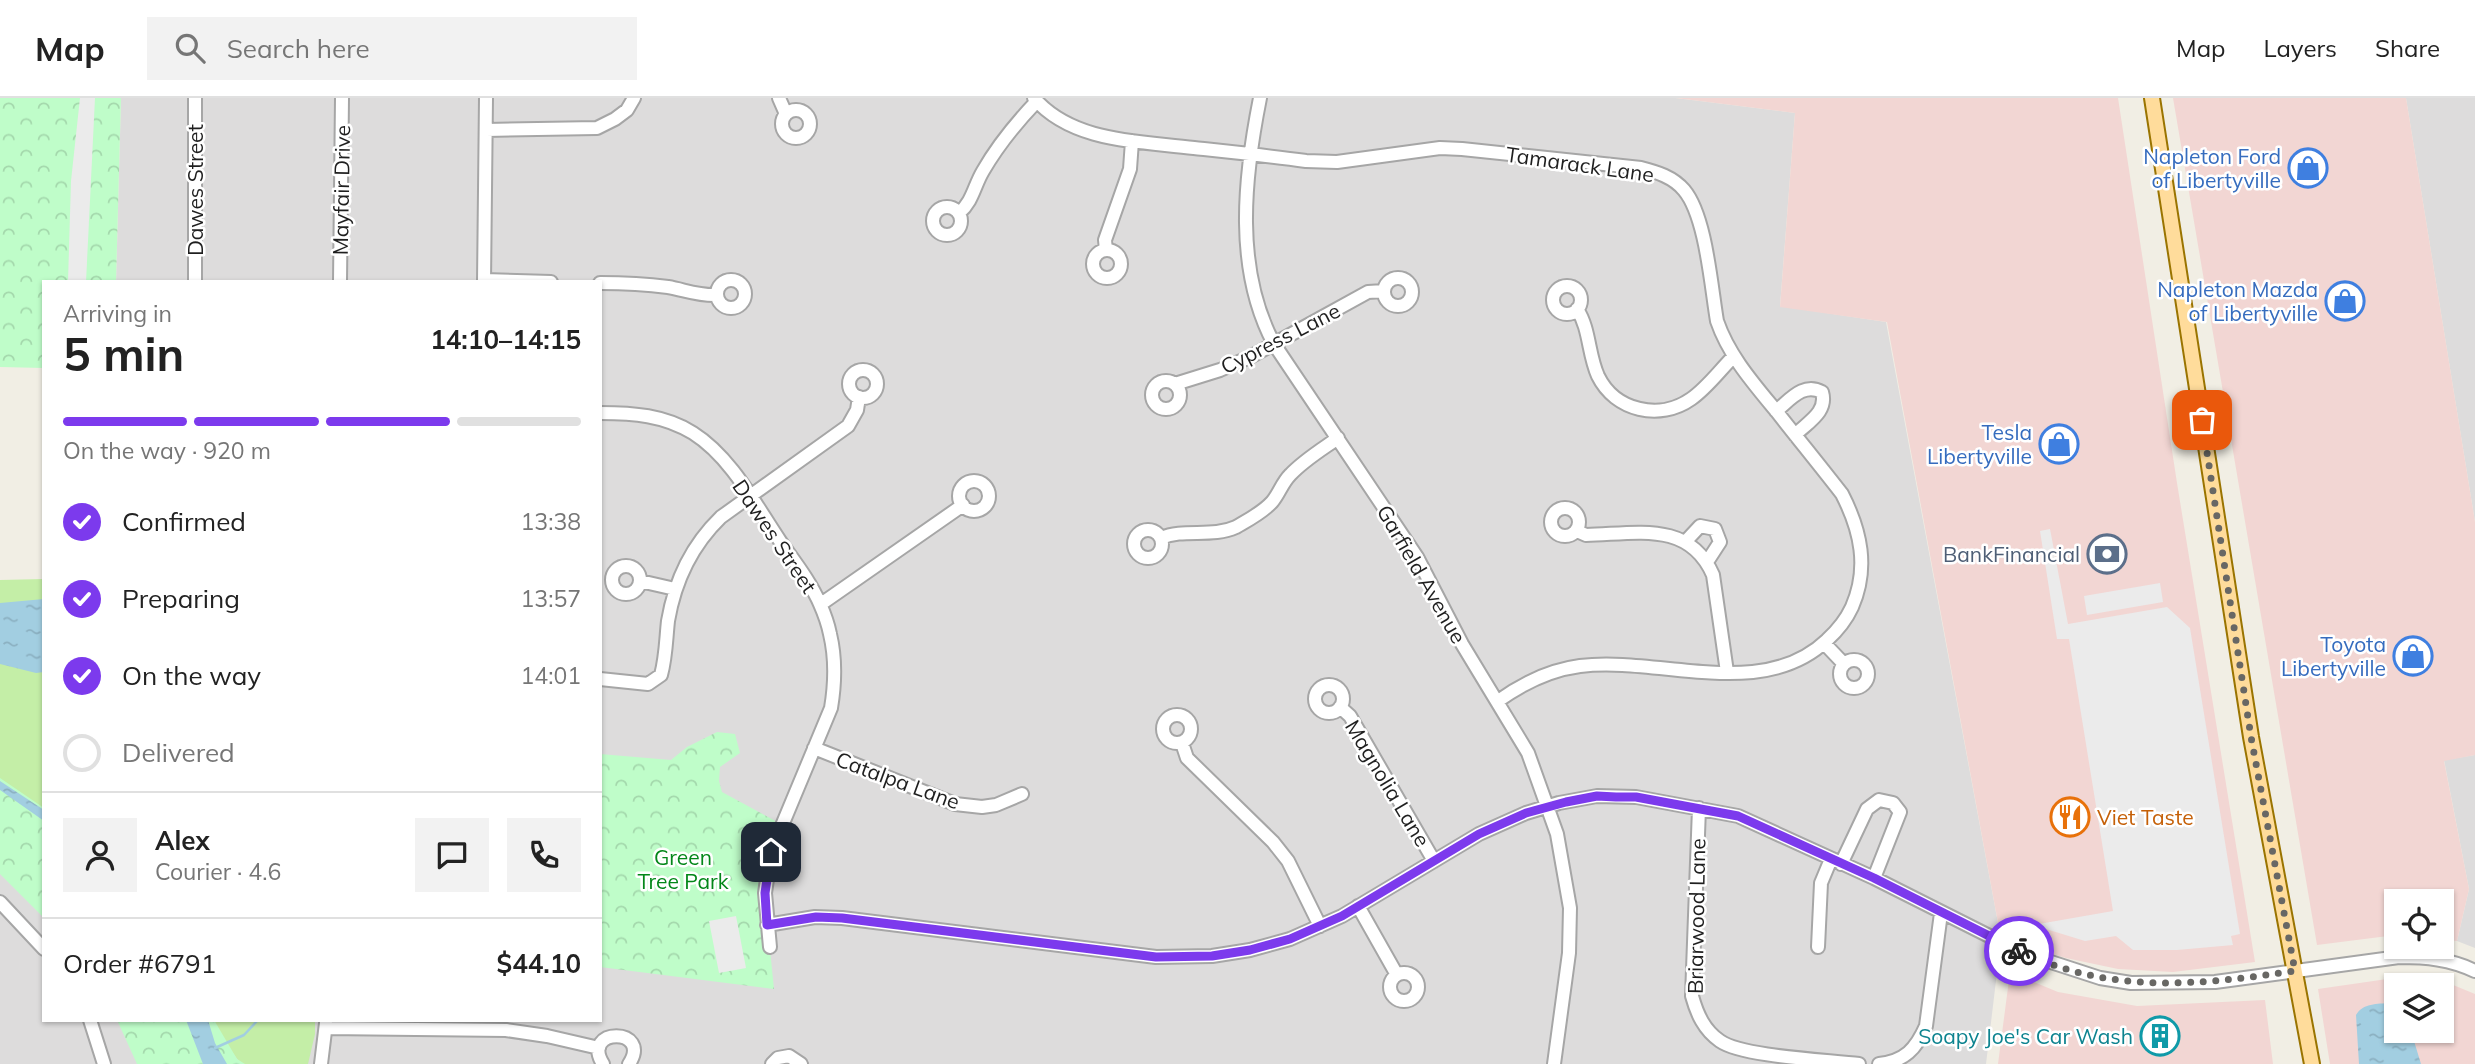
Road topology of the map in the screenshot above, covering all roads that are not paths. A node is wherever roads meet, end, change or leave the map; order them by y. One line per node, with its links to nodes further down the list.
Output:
1 (195, 98): 15 (street, Dawes Street)
2 (342, 98): 16 (street, Mayfair Drive)
3 (486, 98): 10 (street)
4 (634, 98): 10 (street)
5 (779, 98): 9 (street)
6 (1260, 98): 12 (street, Garfield Avenue)
7 (2152, 98): 61 (main road)
8 (1035, 100): 11 (street, Tamarack Lane); 13 (street)
9 (786, 114)
10 (486, 130): 17 (street)
11 (1132, 141): 12 (street, Tamarack Lane); 14 (street)
12 (1250, 154): 22 (street, Garfield Avenue); 23 (street, Tamarack Lane)
13 (959, 213)
14 (1106, 250)
15 (195, 280)
16 (340, 280)
17 (484, 280)
18 (602, 283): 20 (street)
19 (1384, 291): 22 (street, Cypress Lane)
20 (717, 295)
21 (1577, 309): 23 (street)
22 (1274, 344): 24 (street, Cypress Lane); 29 (street, Garfield Avenue)
23 (1734, 356): 26 (street, Tamarack Lane)
24 (1175, 384)
25 (859, 397): 30 (street)
26 (1776, 411): 28 (street, Tamarack Lane); 28 (street)
27 (602, 413): 30 (street, Dawes Street)
28 (1795, 435): 39 (street, Tamarack Lane)
29 (1338, 439): 33 (street); 43 (street, Garfield Avenue)
30 (750, 496): 37 (street); 38 (street, Dawes Street)
31 (963, 505): 38 (street)
32 (1577, 530): 34 (street)
33 (1161, 538)
34 (1686, 541): 35 (street); 35 (street)
35 (1707, 562): 41 (street)
36 (640, 581): 37 (street)
37 (675, 589): 42 (street)
38 (821, 604): 46 (street, Dawes Street)
39 (1824, 643): 40 (street); 41 (street, Tamarack Lane)
40 (1844, 664)
41 (1727, 672): 43 (street, Tamarack Lane)
42 (602, 679)
43 (1498, 701): 48 (street, Garfield Avenue)
44 (1340, 707): 50 (street, Magnolia Lane)
45 (1182, 743): 57 (street)
46 (814, 748): 47 (street, Catalpa Lane); 56 (street, Dawes Street)
47 (1022, 794)
48 (1547, 806): 49 (street); 50 (street); 73 (street, Garfield Avenue)
49 (1699, 808): 51 (street); 74 (street, Briarwood Lane)
50 (1434, 861): 54 (street)
51 (1836, 862): 52 (street); 52 (street); 60 (street)
52 (1874, 878): 55 (street)
53 (0, 902): 58 (street)
54 (1358, 906): 57 (street); 63 (street)
55 (1941, 913): 61 (street); 75 (street)
56 (767, 925): 57 (street); 59 (street, Dawes Street)
57 (1320, 926)
58 (42, 947)
59 (770, 947)
60 (1818, 947)
61 (2295, 971): 62 (street); 76 (main road)
62 (2475, 971)
63 (1397, 975)
64 (91, 1022): 67 (street)
65 (326, 1024): 66 (street); 68 (street)
66 (599, 1048): 69 (street); 70 (street)
67 (104, 1064)
68 (321, 1064)
69 (603, 1064)
70 (629, 1064)
71 (772, 1064): 72 (street)
72 (801, 1064)
73 (1554, 1064)
74 (1859, 1064)
75 (1879, 1064)
76 (2312, 1064)

